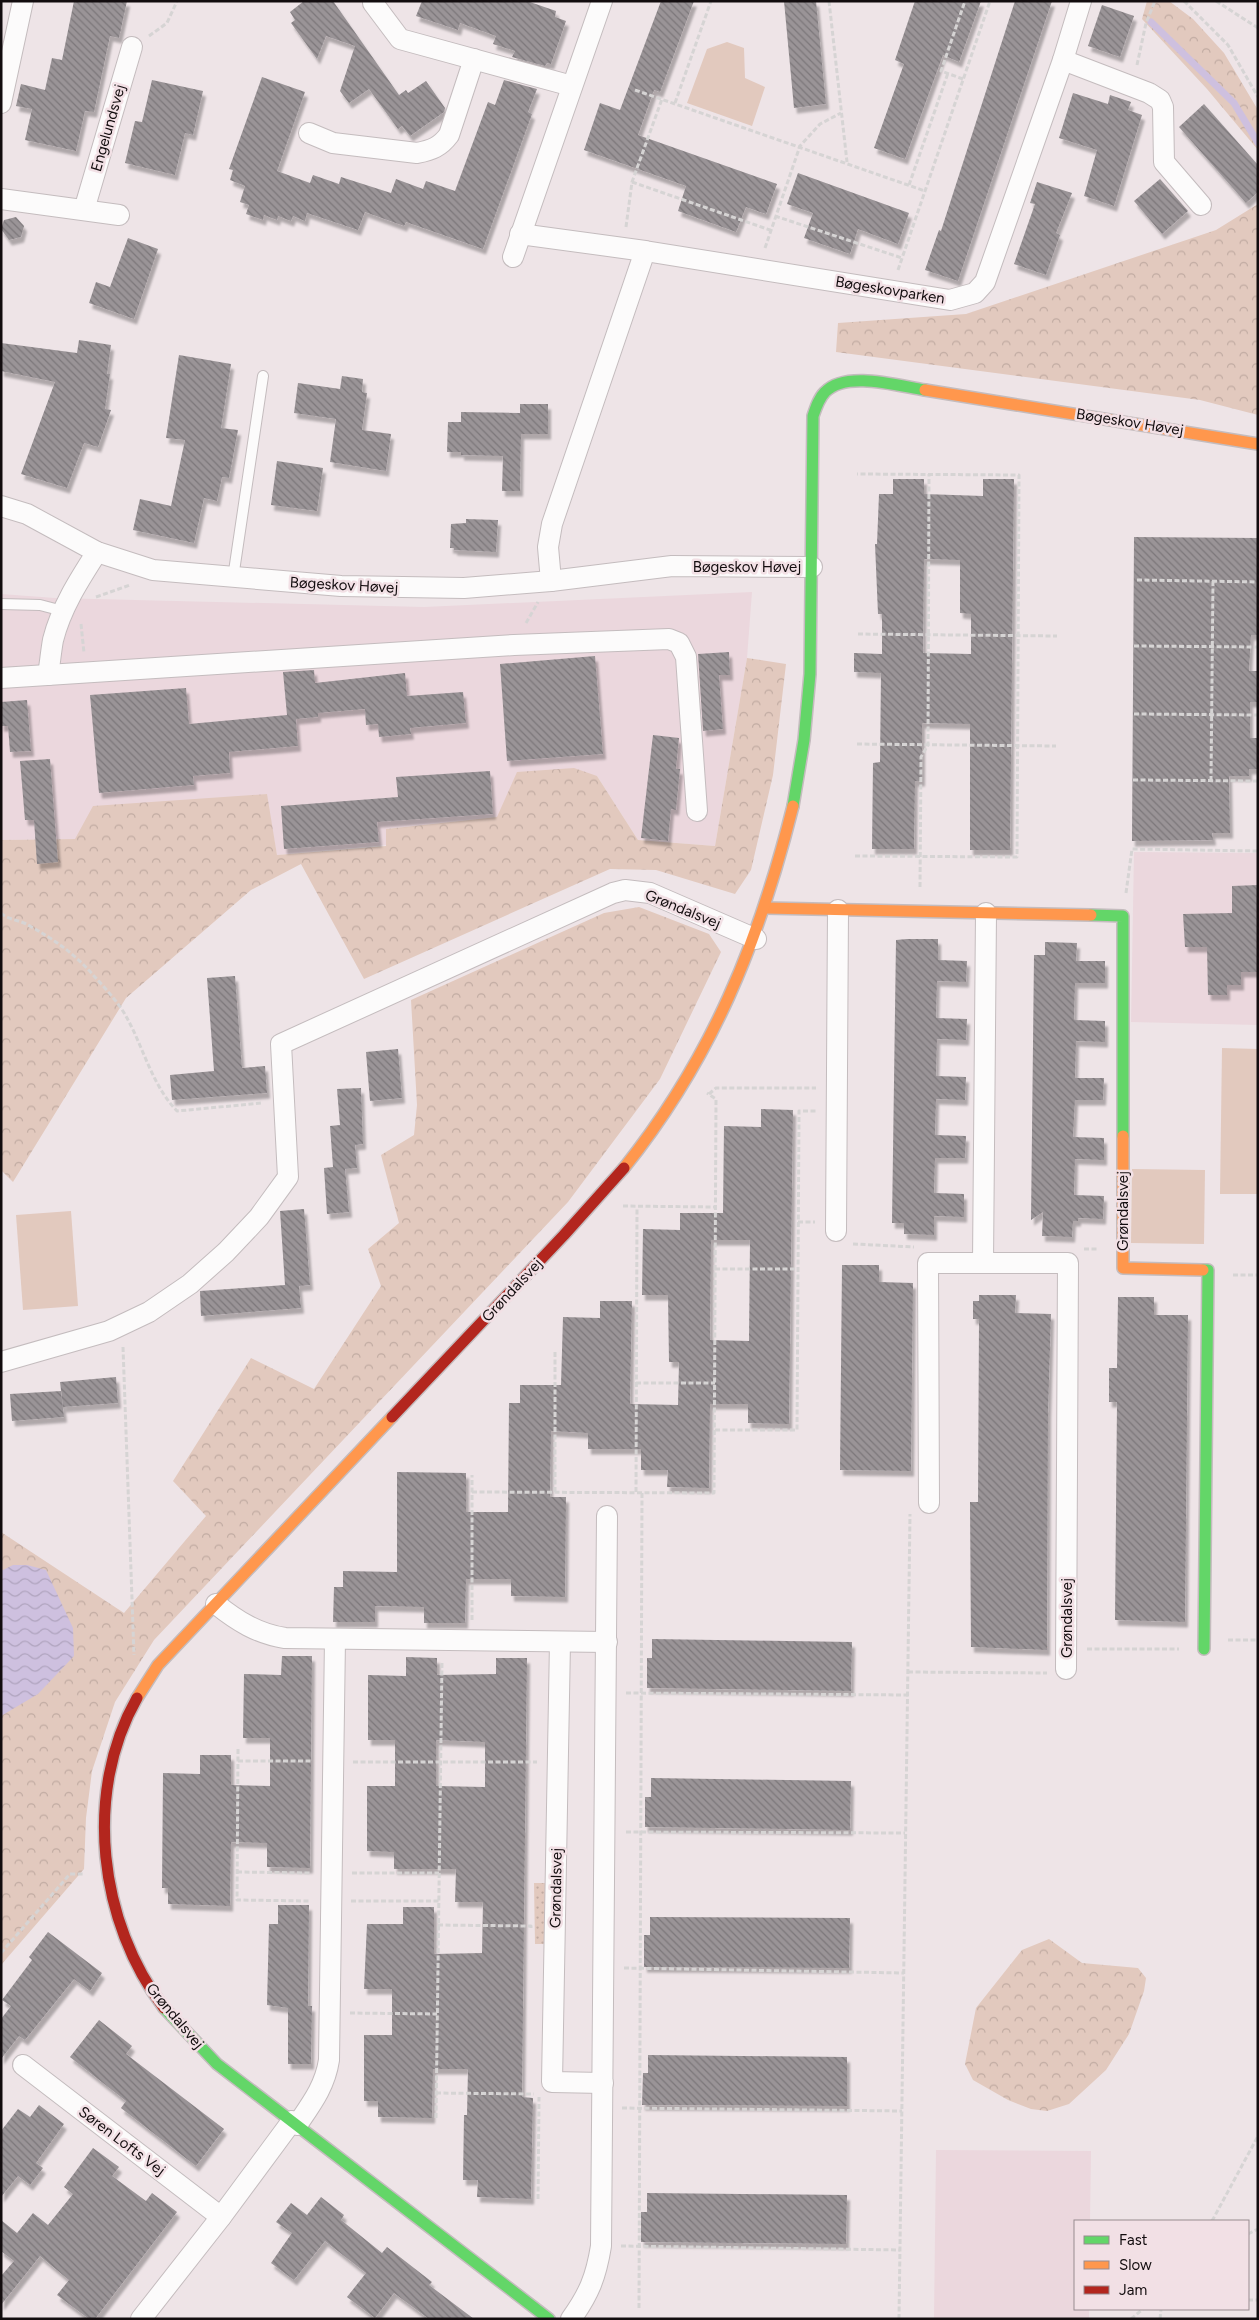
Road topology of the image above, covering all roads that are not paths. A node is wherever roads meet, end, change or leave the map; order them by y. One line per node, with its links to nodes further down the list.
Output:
1 (23, 1): 9 (street)
2 (602, 1): 8 (street)
3 (1081, 1): 7 (street, Bøgeskovparken)
4 (372, 3): 6 (street)
5 (132, 47): 13 (street, Engelundsvej)
6 (474, 59): 8 (street); 10 (street)
7 (1062, 60): 12 (street); 16 (street, Bøgeskovparken)
8 (572, 86): 15 (street)
9 (1, 103)
10 (309, 133)
11 (1, 199): 13 (street)
12 (1201, 205)
13 (84, 210): 14 (street)
14 (119, 215)
15 (520, 234): 16 (street, Bøgeskovparken); 17 (street)
16 (646, 250): 24 (street)
17 (513, 257)
18 (264, 376): 23 (lane)
19 (1258, 444): 22 (street, Bøgeskov Høvej)
20 (1, 506): 21 (street, Bøgeskov Høvej)
21 (97, 552): 23 (street, Bøgeskov Høvej); 26 (street)
22 (812, 567): 24 (street, Bøgeskov Høvej); 30 (street, Grøndalsvej)
23 (233, 578): 24 (street, Bøgeskov Høvej)
24 (551, 581)
25 (1, 604): 26 (lane)
26 (63, 611): 27 (street)
27 (48, 675): 28 (street); 29 (street)
28 (1, 678)
29 (697, 812)
30 (766, 908): 31 (street); 33 (street, Grøndalsvej)
31 (838, 910): 32 (street); 34 (street)
32 (986, 913): 35 (street); 43 (street, Grøndalsvej)
33 (756, 939): 36 (street, Grøndalsvej); 39 (street, Grøndalsvej)
34 (836, 1231)
35 (983, 1263): 37 (street); 44 (street, Grøndalsvej)
36 (1, 1362)
37 (929, 1503)
38 (607, 1516): 42 (street)
39 (216, 1604): 40 (street); 47 (street, Grøndalsvej)
40 (335, 1639): 41 (street); 47 (street)
41 (560, 1642): 42 (street); 46 (street, Grøndalsvej)
42 (607, 1642): 46 (street)
43 (1204, 1649)
44 (1067, 1659)
45 (23, 2065): 48 (street, Søren Lofts Vej)
46 (603, 2083): 51 (street)
47 (295, 2123): 48 (street); 50 (street, Grøndalsvej)
48 (221, 2216): 49 (street)
49 (141, 2319)
50 (549, 2319)
51 (571, 2319)

